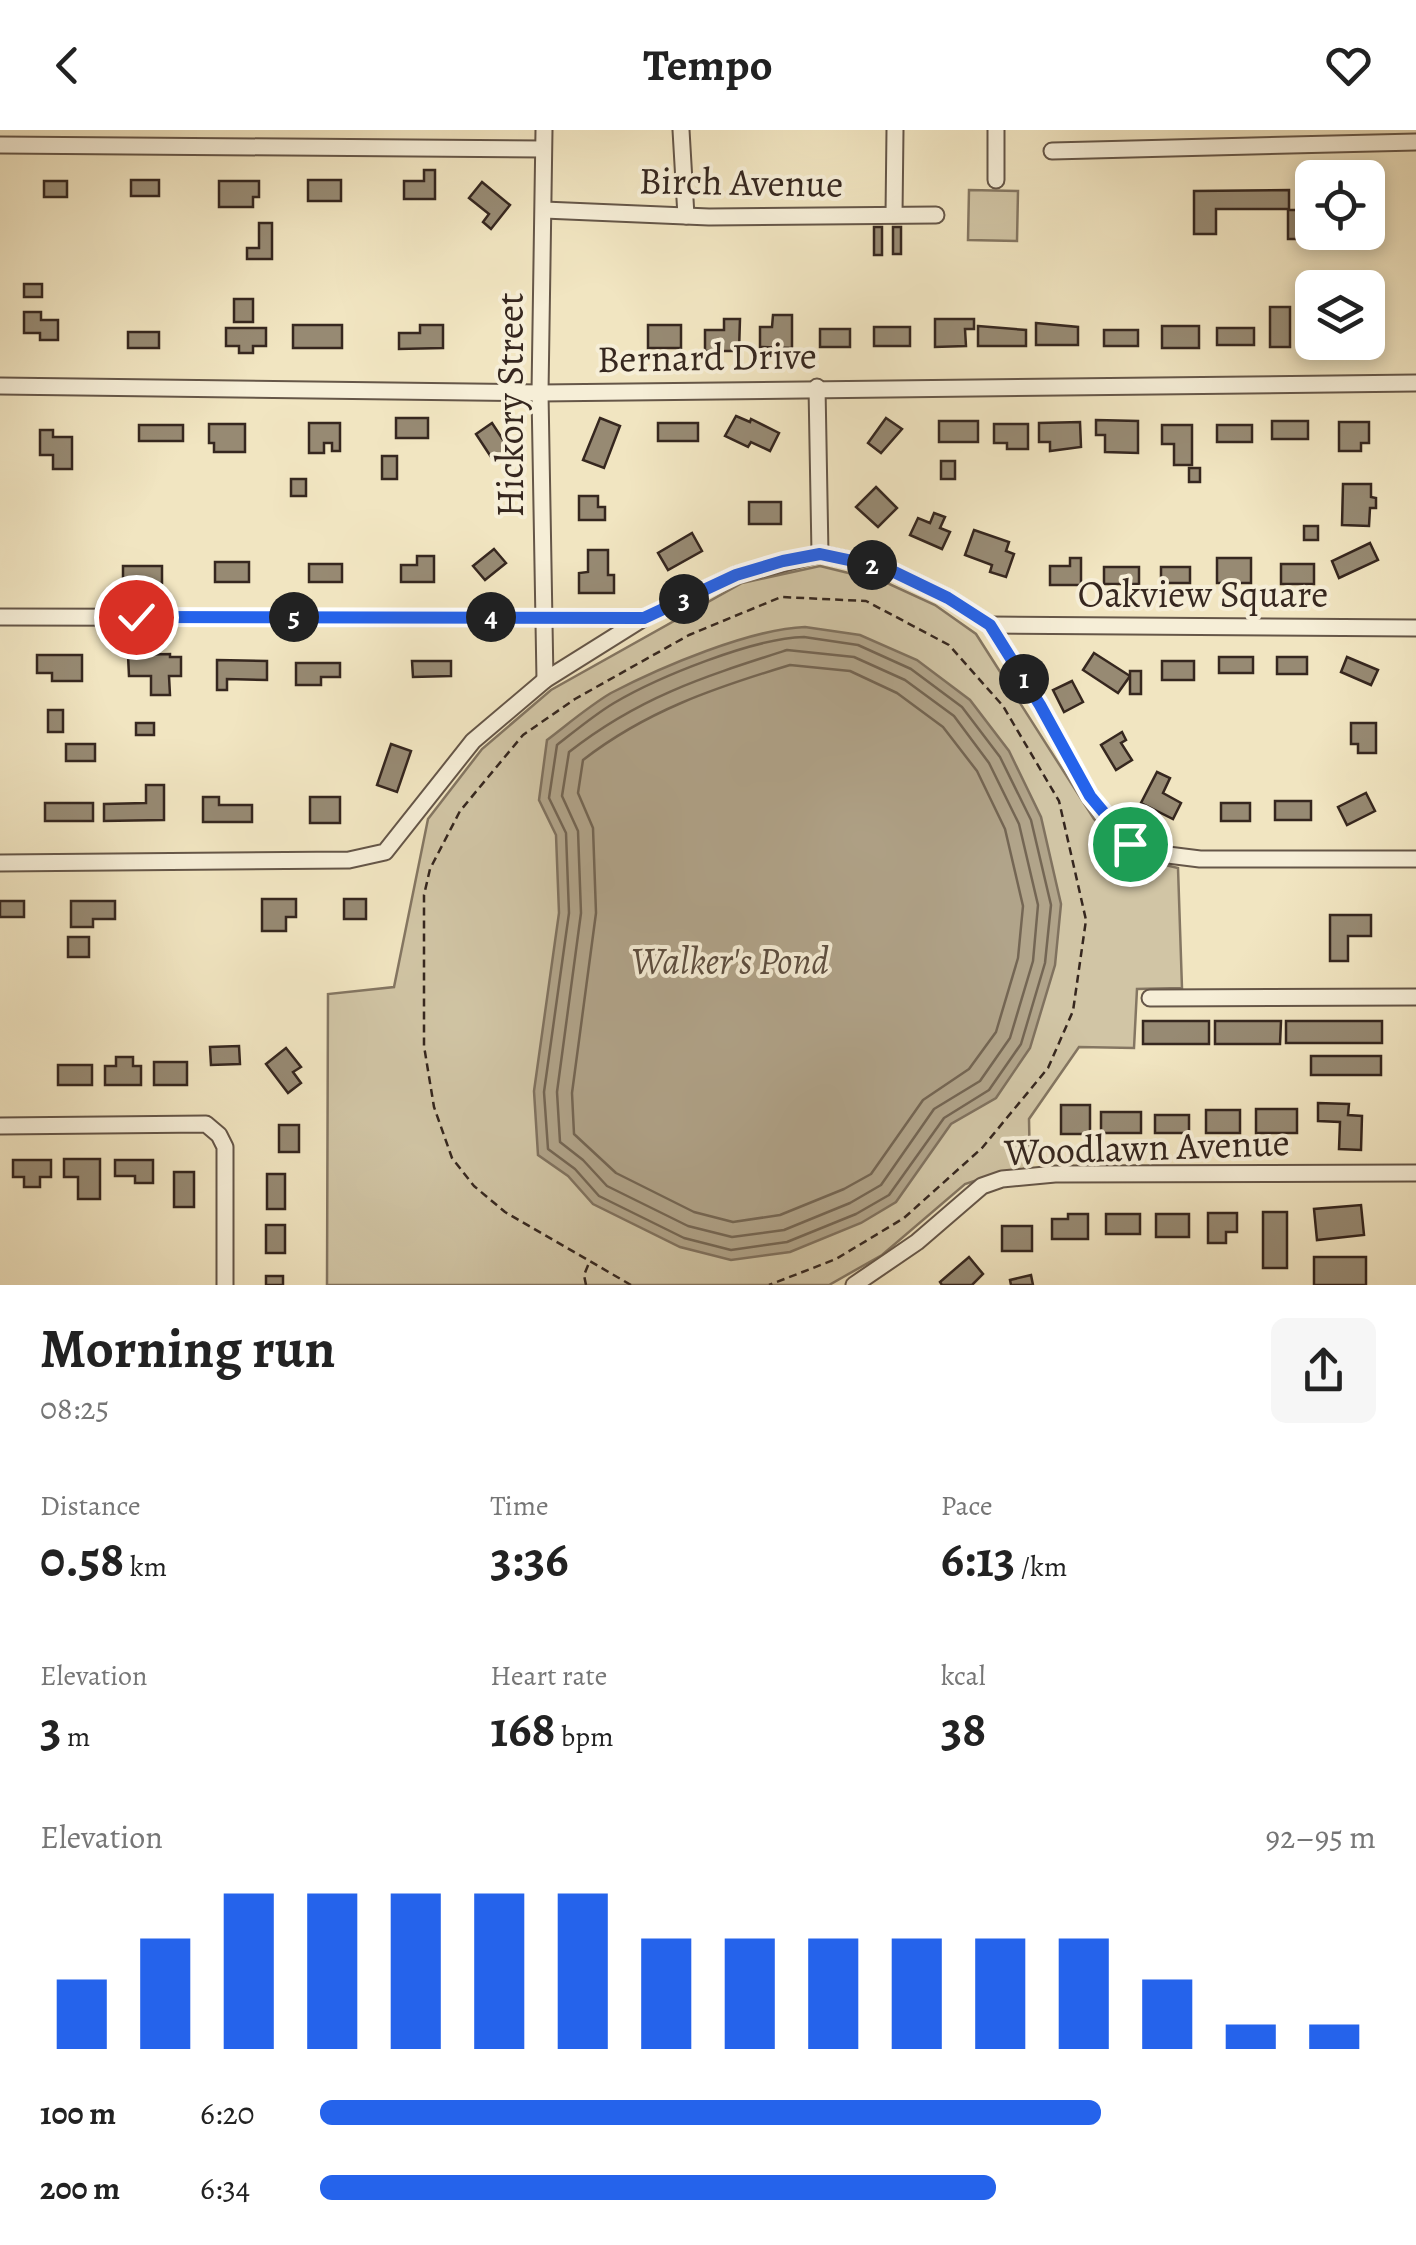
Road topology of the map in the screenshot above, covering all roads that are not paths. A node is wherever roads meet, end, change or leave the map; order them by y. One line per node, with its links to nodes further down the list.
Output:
1 (392, 130): 13 (street)
2 (440, 130): 14 (street)
3 (502, 130): 15 (street)
4 (544, 130): 16 (street, Hickory Street)
5 (682, 130): 22 (street)
6 (894, 130): 20 (street)
7 (996, 130): 18 (street)
8 (157, 138): 9 (street); 12 (street)
9 (191, 138): 13 (street)
10 (1275, 138): 11 (street); 17 (street)
11 (1416, 142)
12 (0, 145)
13 (393, 148): 14 (street)
14 (440, 148): 15 (street)
15 (503, 149): 16 (street)
16 (543, 150): 19 (street, Hickory Street)
17 (1052, 150)
18 (996, 180)
19 (544, 210): 22 (street, Birch Avenue); 26 (street, Hickory Street)
20 (894, 215): 21 (street, Birch Avenue); 22 (street, Birch Avenue)
21 (936, 215)
22 (686, 216)
23 (1416, 383): 25 (street, Bernard Drive)
24 (0, 386): 26 (street, Bernard Drive)
25 (817, 387): 26 (street, Bernard Drive); 27 (street)
26 (540, 393): 29 (street, Hickory Street)
27 (820, 554): 30 (street); 31 (street)
28 (0, 617): 29 (street)
29 (544, 617): 30 (street); 33 (street, Hickory Street)
30 (644, 618): 33 (street)
31 (990, 625): 32 (street, Oakview Square); 34 (street)
32 (1416, 628)
33 (545, 680): 35 (street)
34 (1416, 859)
35 (0, 863)
36 (1416, 996): 37 (street)
37 (1150, 998)
38 (0, 1126): 42 (street)
39 (1416, 1162): 40 (street)
40 (1416, 1173): 41 (street); 43 (street, Woodlawn Avenue)
41 (1416, 1182)
42 (224, 1285)
43 (854, 1285)

